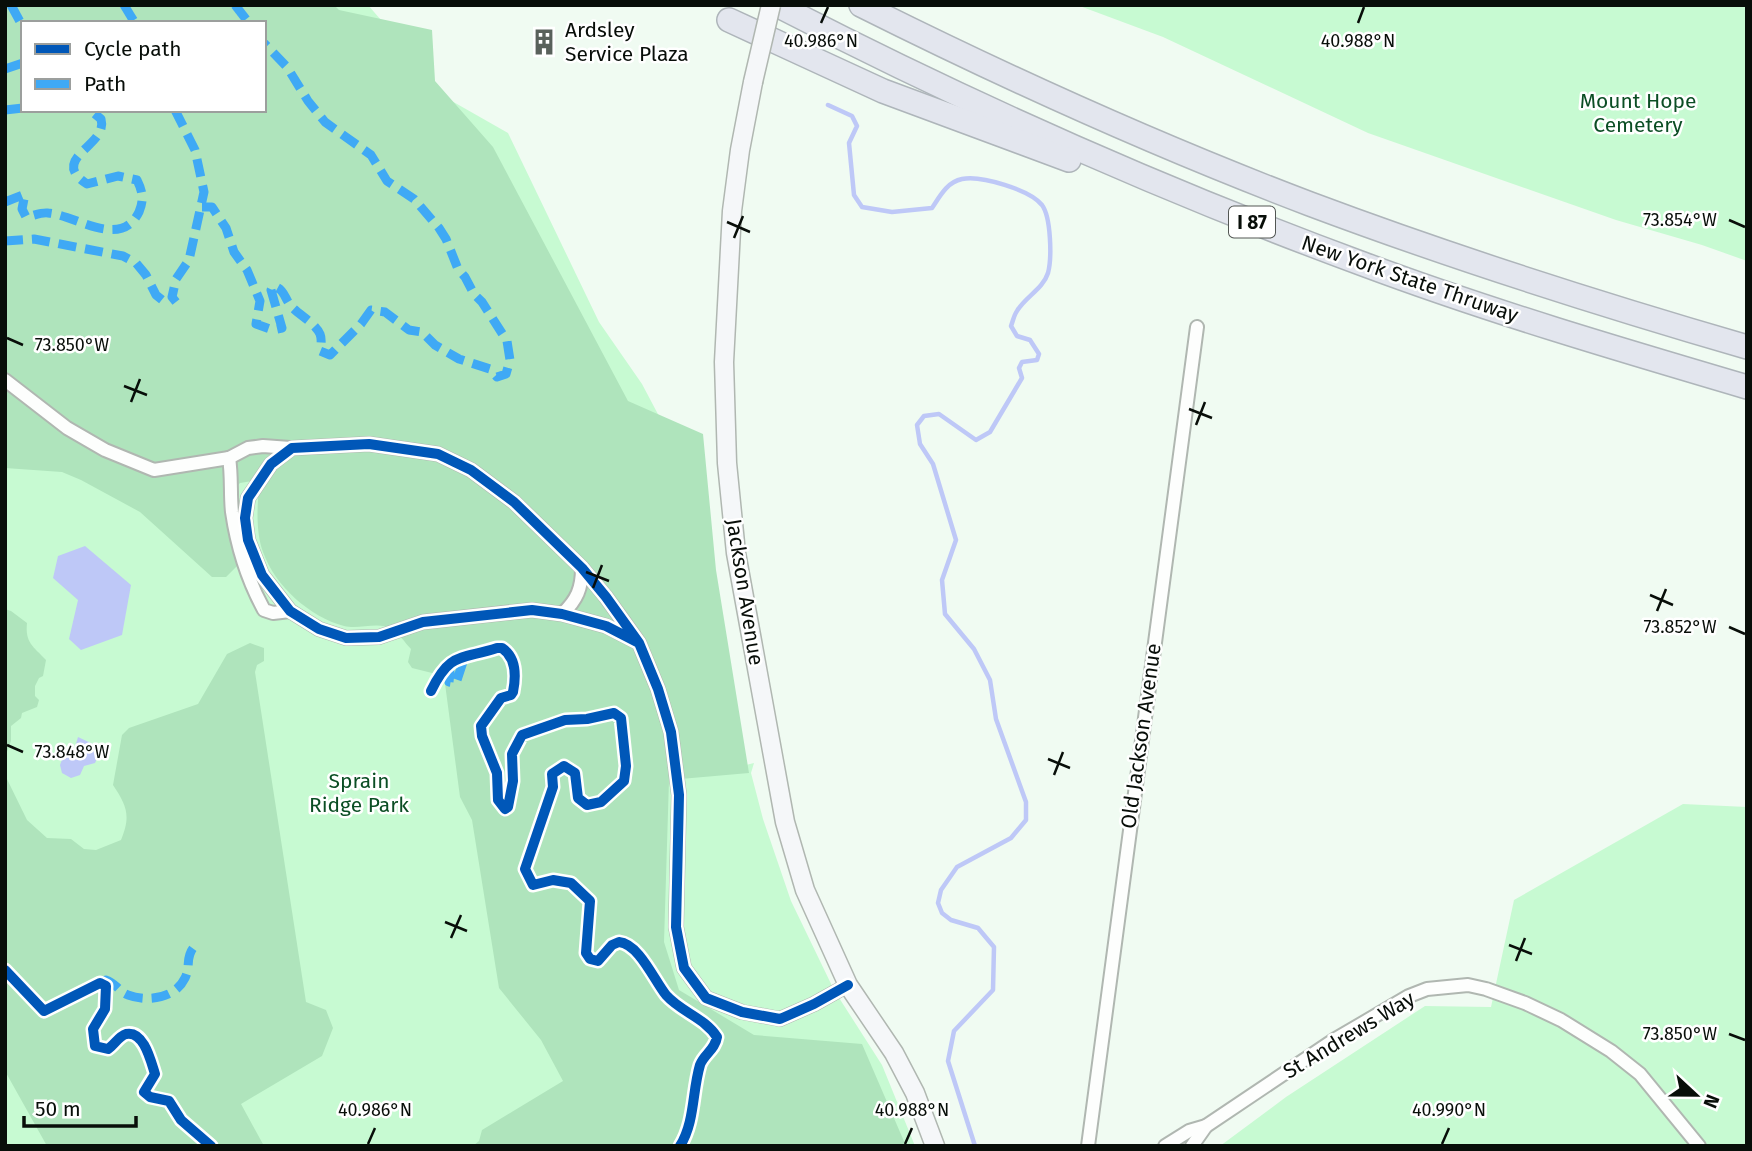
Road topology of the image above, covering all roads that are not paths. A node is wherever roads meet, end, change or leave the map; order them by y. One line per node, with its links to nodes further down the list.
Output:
1 (771, 5): 16 (main road, Jackson Avenue, bridge)
2 (777, 5): 5 (highway, New York State Thruway / I 87)
3 (861, 5): 7 (highway, New York State Thruway / I 87)
4 (729, 20): 5 (highway)
5 (1212, 206): 9 (highway, New York State Thruway / I 87)
6 (1197, 327): 19 (street, Old Jackson Avenue)
7 (1747, 347)
8 (5, 380): 11 (street)
9 (1747, 387)
10 (292, 448): 11 (street); 12 (street); 13 (street)
11 (229, 458): 13 (street)
12 (582, 568): 14 (street); 15 (street)
13 (290, 611): 14 (street)
14 (562, 614): 15 (street)
15 (639, 643): 16 (street)
16 (848, 985): 18 (main road, Jackson Avenue)
17 (1206, 1126): 20 (street, St Andrews Way); 21 (street, St Andrews Way); 22 (street, St Andrews Way)
18 (936, 1146)
19 (1088, 1146)
20 (1165, 1146)
21 (1192, 1146)
22 (1699, 1146)

